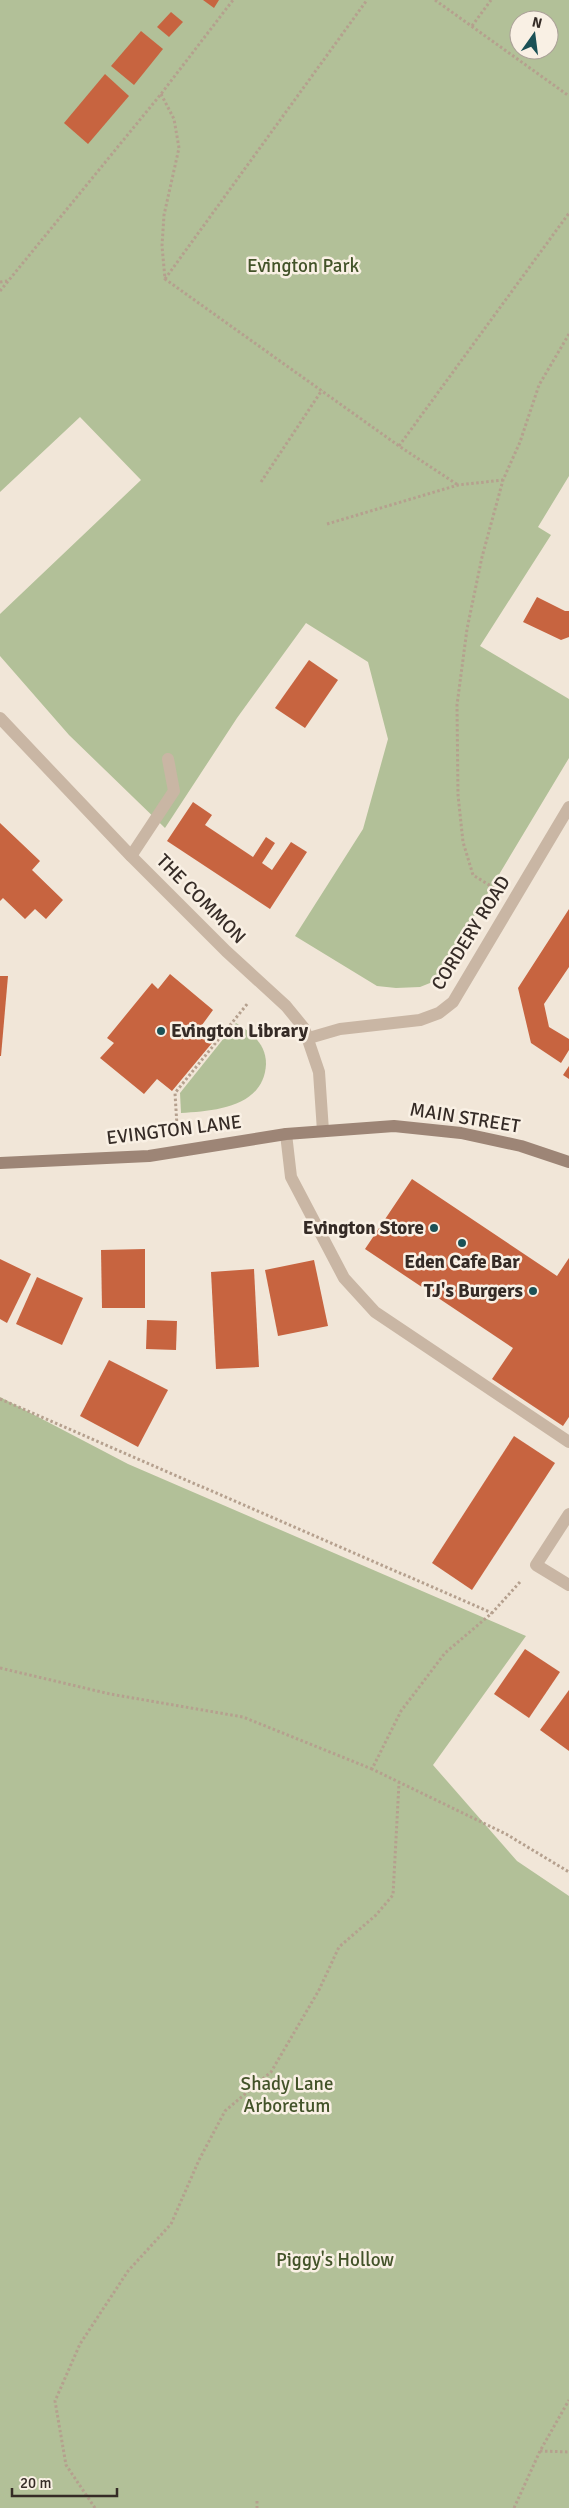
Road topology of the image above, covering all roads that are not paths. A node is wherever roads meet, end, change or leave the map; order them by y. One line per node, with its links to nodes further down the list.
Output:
1 (0, 718): 4 (street, THE COMMON)
2 (168, 759): 4 (street)
3 (569, 807): 5 (street, CORDERY ROAD)
4 (131, 856): 5 (street, THE COMMON)
5 (308, 1038): 6 (street, THE COMMON)
6 (323, 1131): 7 (main road, EVINGTON LANE); 8 (main road, MAIN STREET)
7 (286, 1134): 9 (main road, EVINGTON LANE); 10 (street)
8 (569, 1162)
9 (0, 1163)
10 (569, 1442)
11 (569, 1514): 12 (street)
12 (569, 1585)

